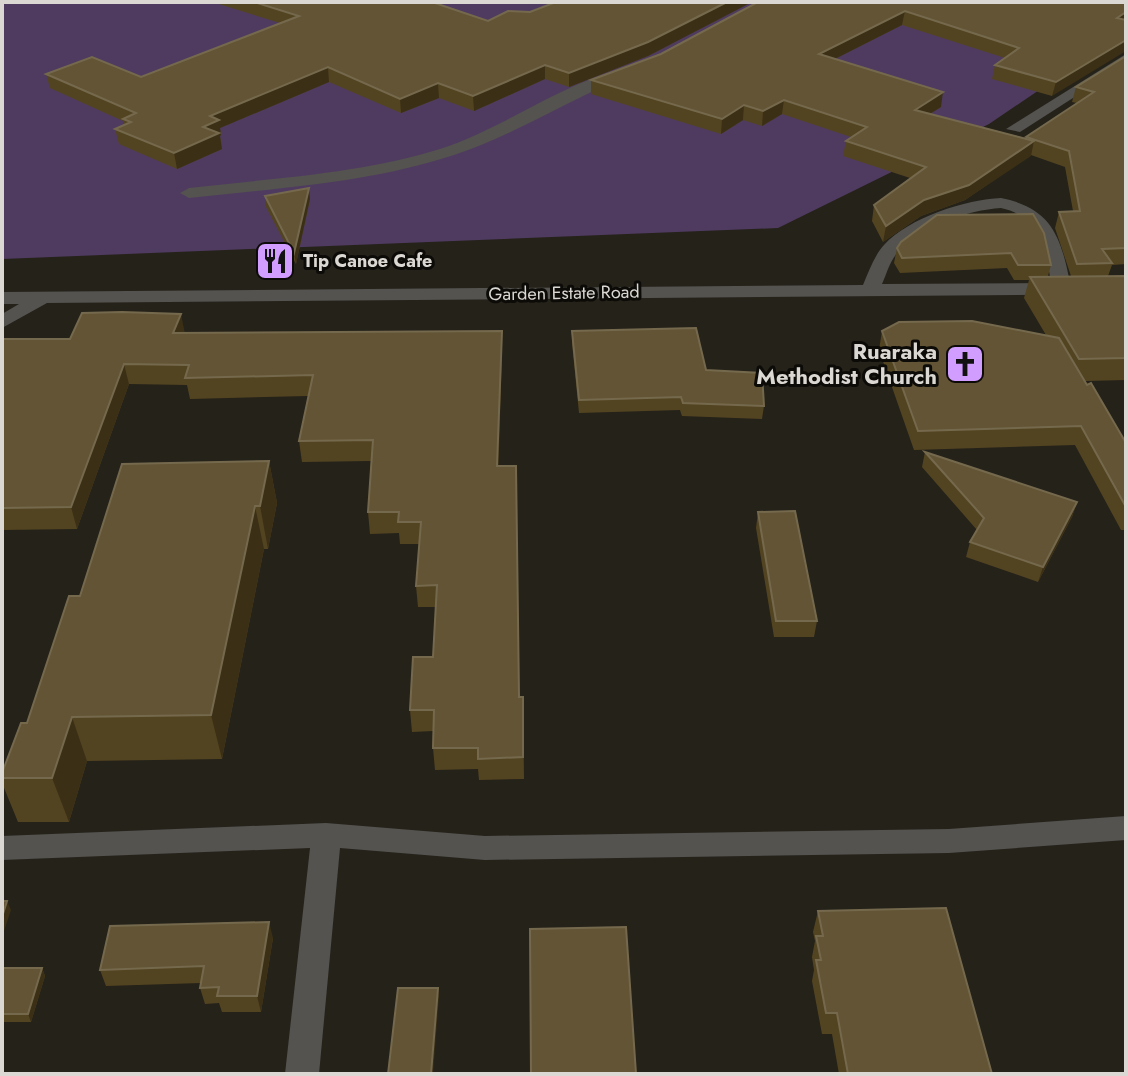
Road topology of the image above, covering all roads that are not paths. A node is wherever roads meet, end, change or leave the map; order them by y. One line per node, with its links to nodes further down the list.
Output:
1 (1126, 58): 3 (street)
2 (641, 66): 4 (street)
3 (1014, 129)
4 (189, 193)
5 (1126, 288): 6 (street, Garden Estate Road)
6 (1062, 289): 7 (street, Garden Estate Road); 7 (street)
7 (870, 291): 8 (street, Garden Estate Road)
8 (44, 296): 9 (street, Garden Estate Road); 10 (street)
9 (2, 298)
10 (2, 322)
11 (1126, 828): 12 (street)
12 (326, 835): 13 (street); 14 (street)
13 (2, 848)
14 (302, 1074)

